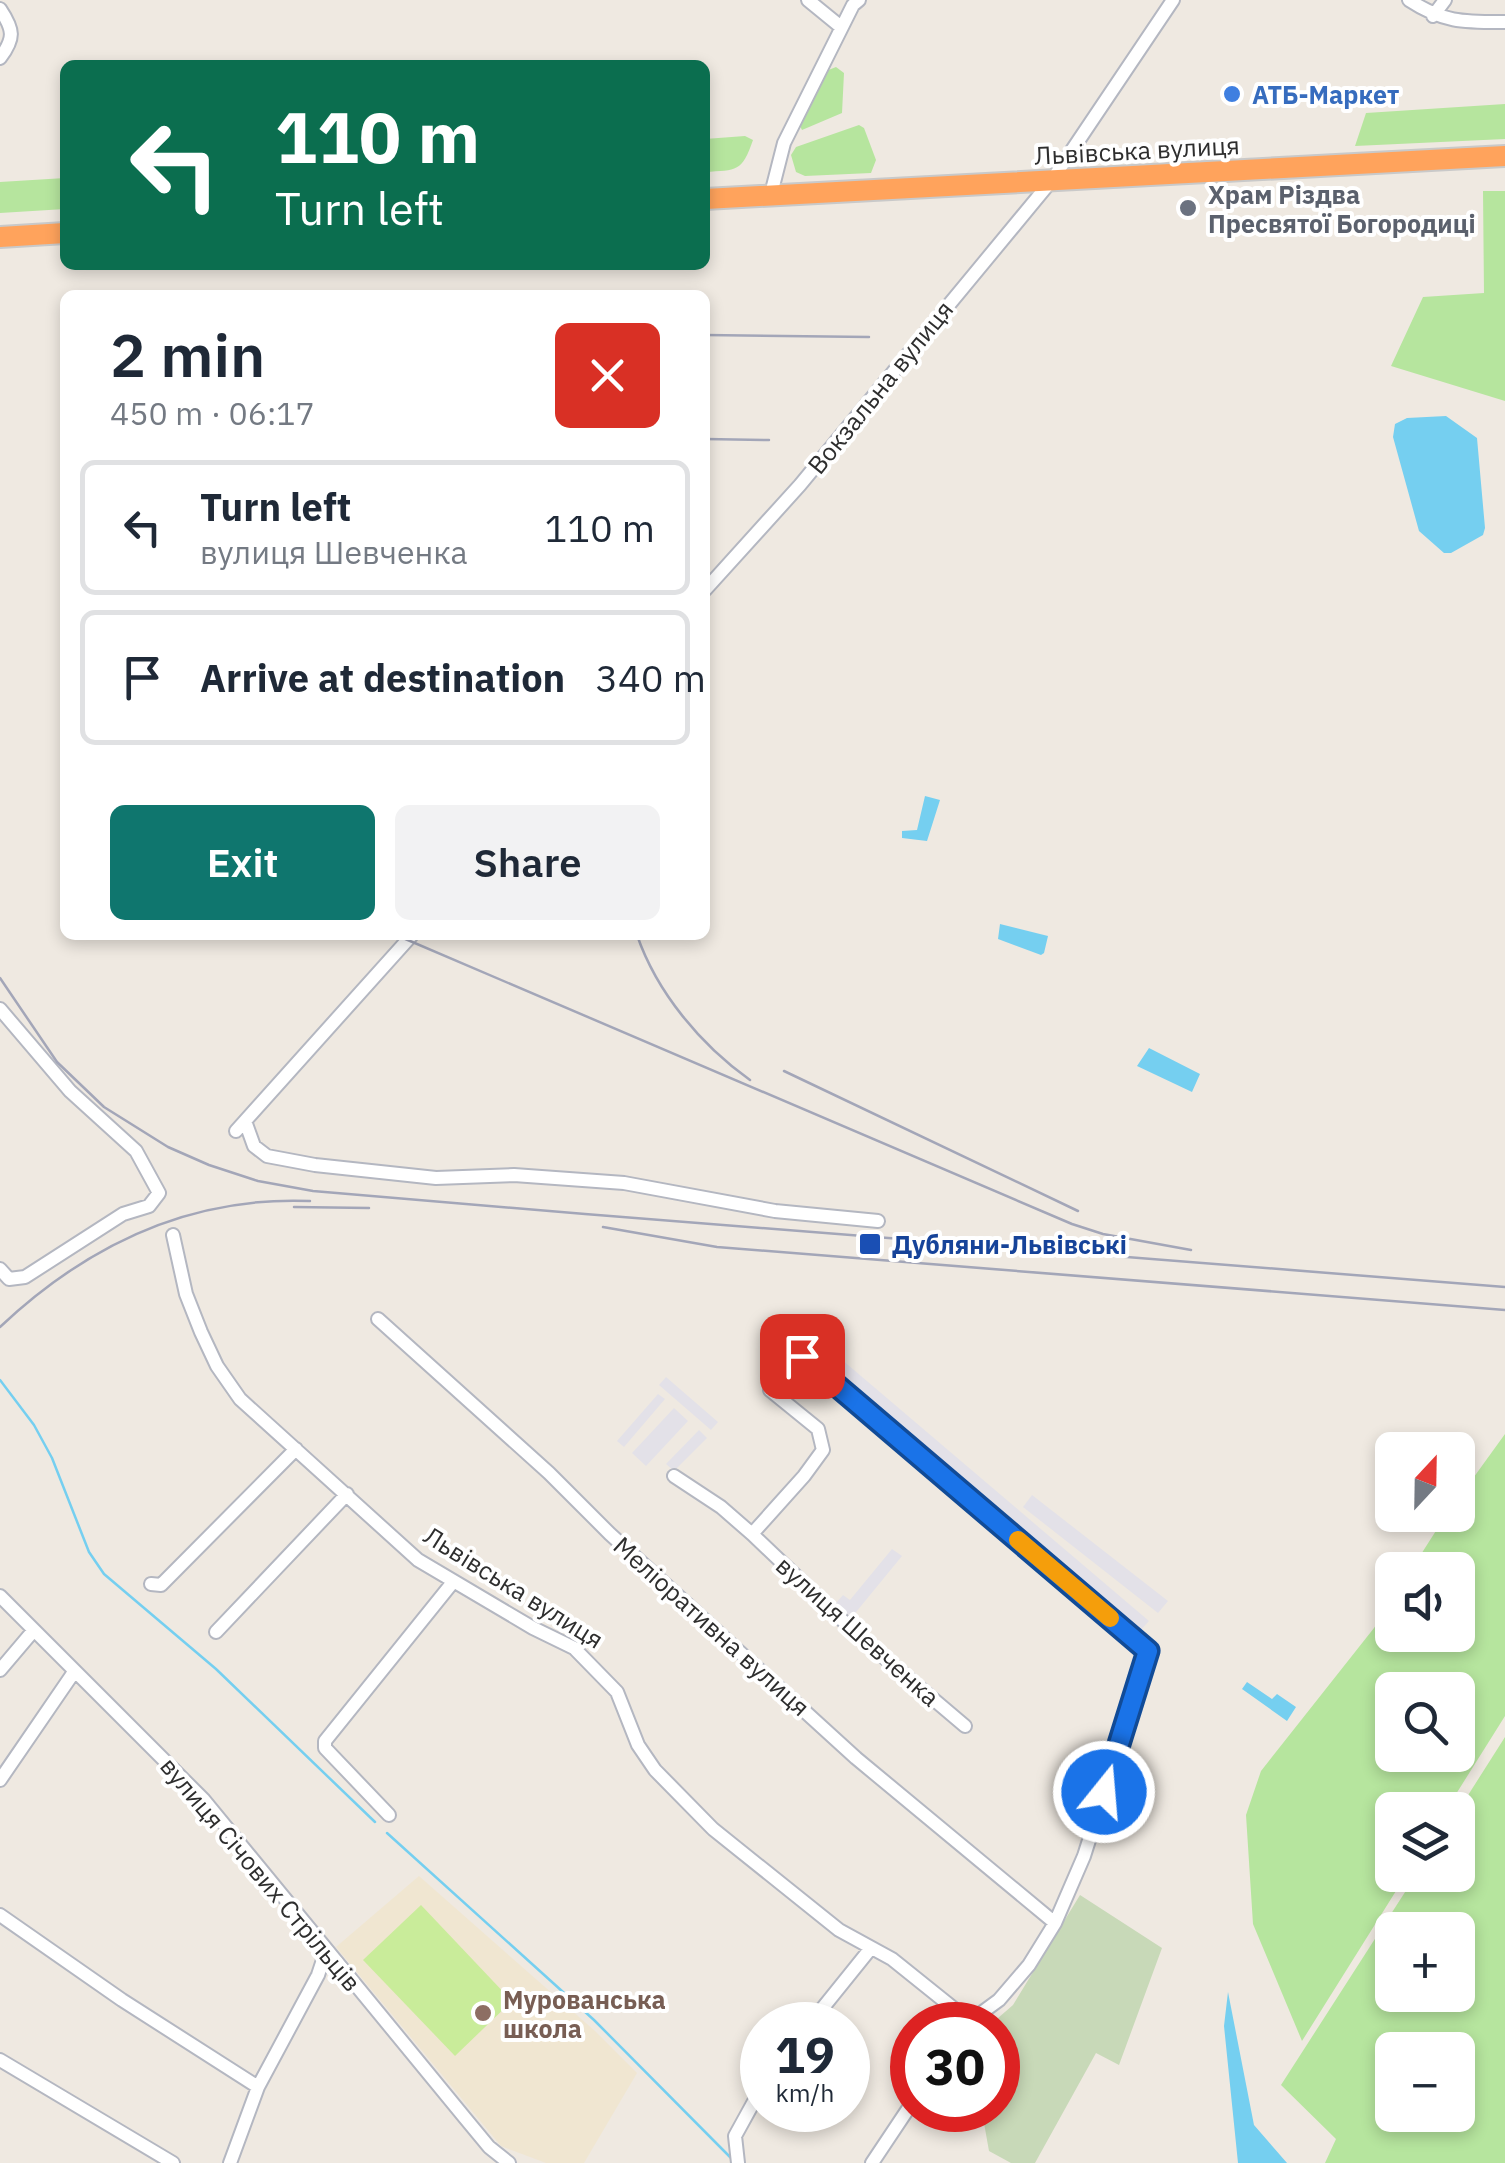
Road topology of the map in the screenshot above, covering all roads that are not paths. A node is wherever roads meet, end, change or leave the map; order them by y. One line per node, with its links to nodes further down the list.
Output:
1 (808, 0): 9 (street)
2 (1173, 0): 12 (street, Вокзальна вулиця)
3 (1409, 0): 7 (street)
4 (1445, 0): 7 (street)
5 (855, 2): 9 (street)
6 (0, 9): 10 (street)
7 (1433, 16): 8 (street)
8 (1505, 22)
9 (842, 28): 13 (street)
10 (0, 58)
11 (1505, 156): 12 (highway, Львівська вулиця)
12 (1052, 180): 13 (highway, Львівська вулиця); 17 (street, Вокзальна вулиця)
13 (771, 194): 14 (highway, Львівська вулиця)
14 (710, 199)
15 (60, 233): 16 (highway)
16 (0, 236)
17 (710, 584)
18 (408, 940): 20 (street)
19 (0, 1010): 22 (street)
20 (878, 1221)
21 (172, 1236): 24 (street, Львівська вулиця)
22 (0, 1269)
23 (378, 1320): 39 (street, Меліоративна вулиця)
24 (296, 1449): 26 (street, Львівська вулиця); 29 (street)
25 (674, 1476): 27 (street, вулиця Шевченка)
26 (347, 1494): 28 (street, Львівська вулиця); 32 (street)
27 (752, 1534): 35 (street, вулиця Шевченка); 39 (street)
28 (452, 1582): 37 (street); 40 (street, Львівська вулиця)
29 (150, 1584)
30 (0, 1596): 31 (street, вулиця Січових Стрільців)
31 (34, 1630): 33 (street); 34 (street, вулиця Січових Стрільців)
32 (216, 1632)
33 (0, 1670)
34 (74, 1672): 36 (street); 41 (street, вулиця Січових Стрільців)
35 (966, 1726)
36 (0, 1780)
37 (389, 1815)
38 (0, 1915): 46 (street)
39 (1055, 1923): 44 (street)
40 (871, 1948): 42 (street); 43 (street, Львівська вулиця)
41 (326, 1951): 46 (street); 52 (street, вулиця Січових Стрільців)
42 (828, 2002)
43 (943, 2002)
44 (996, 2002)
45 (0, 2060): 50 (street)
46 (258, 2087): 51 (street)
47 (740, 2127): 49 (street)
48 (892, 2132): 53 (street)
49 (736, 2157)
50 (173, 2163)
51 (230, 2163)
52 (509, 2163)
53 (872, 2163)

